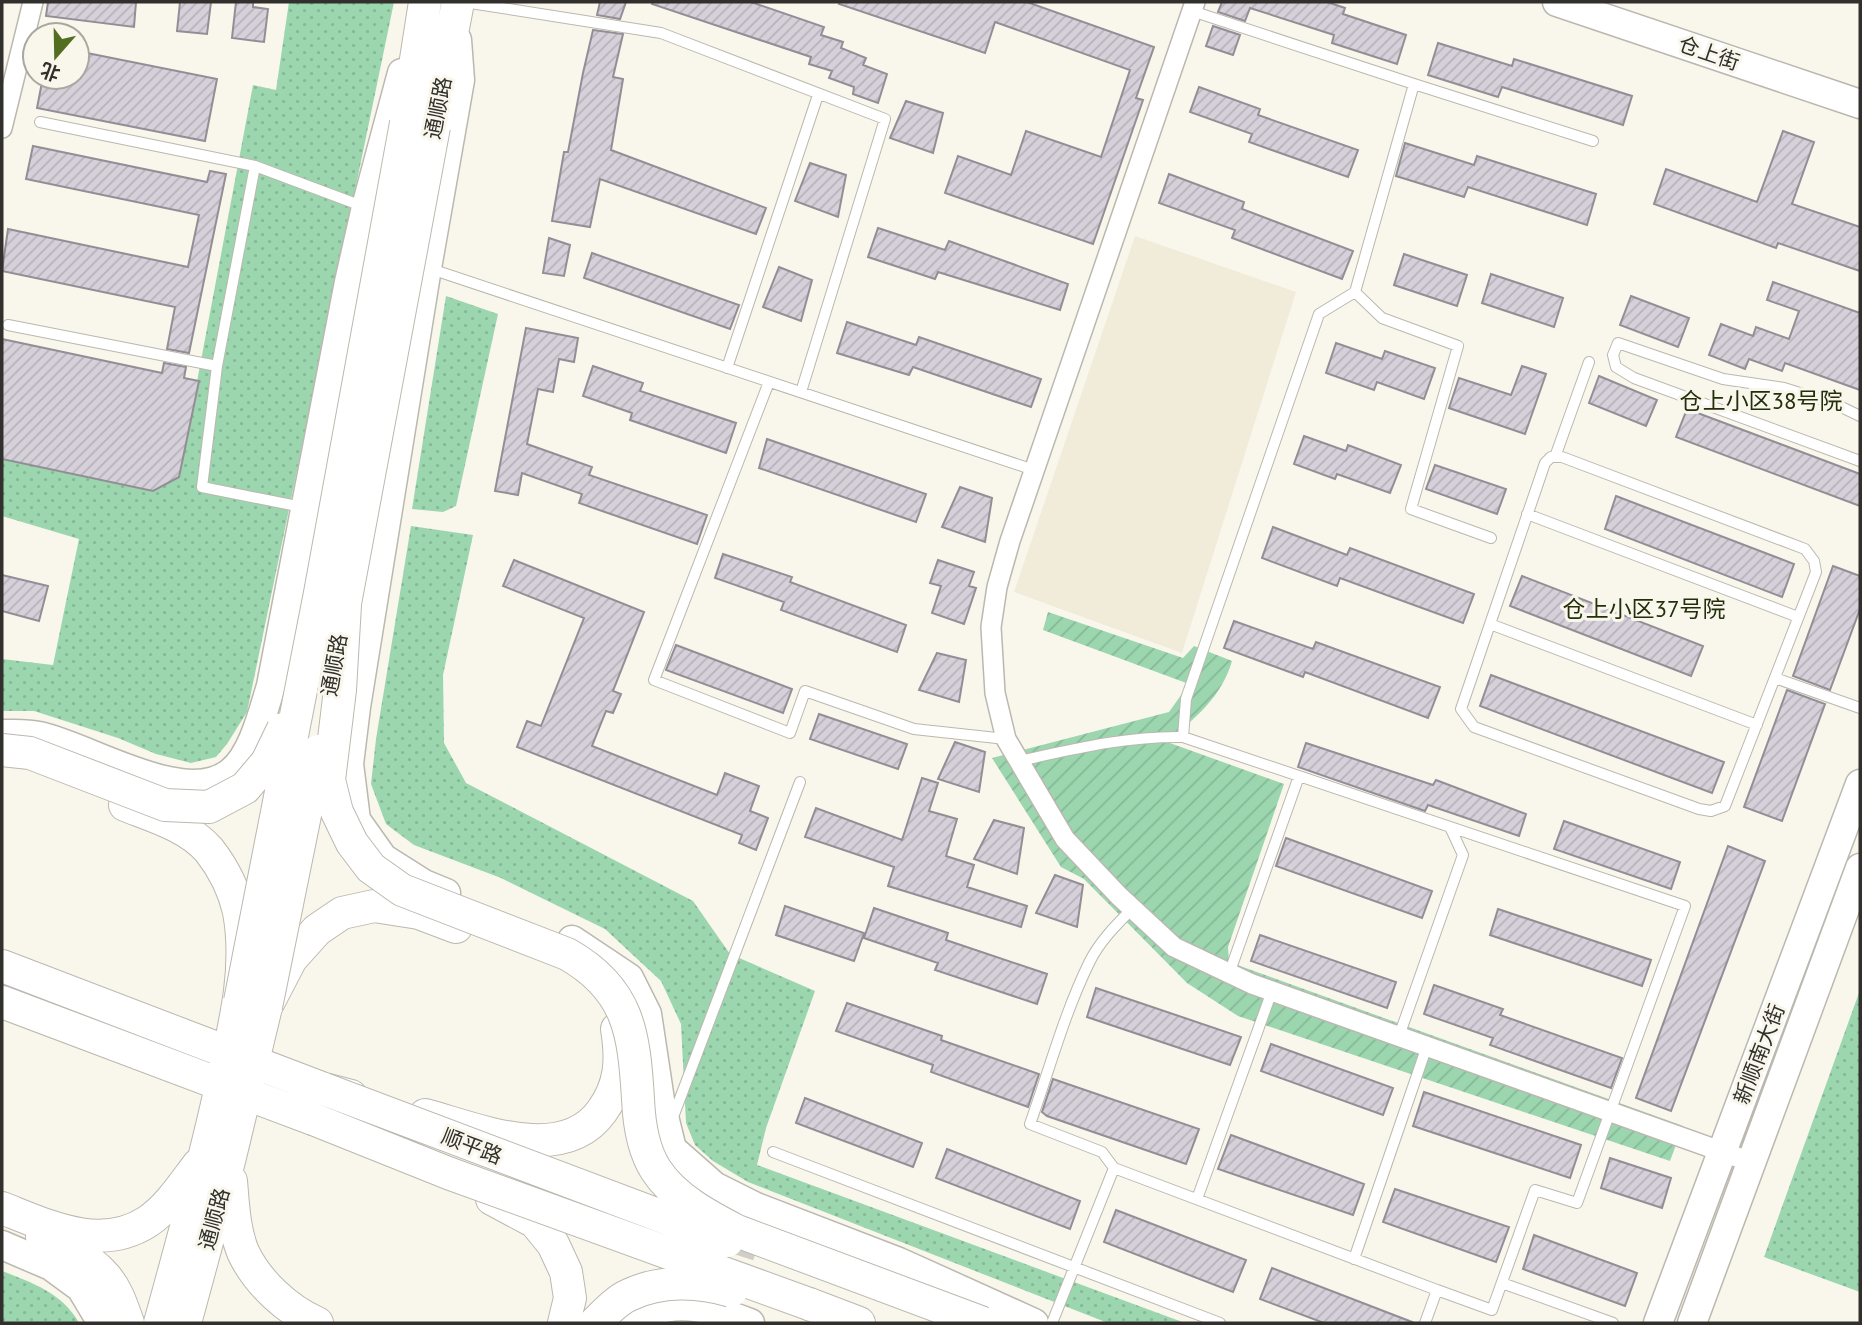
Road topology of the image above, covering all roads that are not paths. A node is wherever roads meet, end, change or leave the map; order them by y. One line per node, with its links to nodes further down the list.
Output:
1 (33, 2): 11 (street)
2 (1557, 2): 8 (street, 仓上街)
3 (1193, 6): 6 (lane); 26 (street)
4 (424, 8): 10 (main road, 通顺路); 14 (street)
5 (459, 8): 7 (lane); 10 (main road, 通顺路); 15 (street)
6 (1414, 84): 12 (lane); 16 (lane)
7 (818, 95): 20 (lane); 22 (lane)
8 (1860, 104)
9 (40, 122): 13 (lane)
10 (420, 125): 30 (main road, 通顺路, bridge)
11 (2, 128)
12 (1593, 141)
13 (255, 166): 14 (lane); 19 (lane)
14 (366, 207): 27 (street)
15 (427, 268): 20 (lane); 64 (street)
16 (1355, 292): 29 (lane); 37 (lane)
17 (8, 325): 19 (lane)
18 (1589, 362): 24 (lane)
19 (217, 366): 27 (lane)
20 (727, 368): 21 (lane)
21 (769, 382): 22 (lane); 38 (lane)
22 (801, 392): 26 (lane)
23 (1860, 416): 25 (lane)
24 (1555, 457): 28 (lane); 31 (lane)
25 (1860, 461)
26 (1034, 470): 38 (street)
27 (306, 508): 36 (street)
28 (1527, 514): 31 (lane); 32 (lane)
29 (1491, 538)
30 (332, 599): 39 (main road, bridge); 55 (main road, 通顺路, bridge); 90 (main road, bridge)
31 (1798, 617): 33 (lane)
32 (1490, 624): 35 (lane); 35 (lane)
33 (1775, 678): 34 (lane); 35 (lane)
34 (1860, 708)
35 (1757, 725)
36 (2, 734)
37 (1183, 737): 40 (lane); 42 (lane)
38 (1006, 739): 40 (street)
39 (2, 750)
40 (1019, 761): 48 (street)
41 (2, 762): 55 (main road, bridge)
42 (1299, 775): 45 (lane); 52 (lane)
43 (800, 782): 64 (lane)
44 (1860, 784): 47 (street, 新顺南大街)
45 (1450, 827): 59 (lane); 62 (lane)
46 (1860, 867): 49 (street, 新顺南大街)
47 (1816, 901): 49 (street); 65 (street, 新顺南大街)
48 (1132, 909): 52 (street); 69 (lane)
49 (1852, 914): 68 (street, 新顺南大街)
50 (2, 952): 56 (main road)
51 (2, 966): 56 (main road, 顺平路)
52 (1228, 974): 53 (street)
53 (1272, 991): 59 (street); 70 (lane)
54 (2, 1002): 58 (main road, 顺平路)
55 (253, 1004): 61 (main road, bridge); 67 (main road, 通顺路)
56 (104, 1006): 61 (main road, 顺平路)
57 (2, 1009): 58 (main road)
58 (73, 1029): 63 (main road, 顺平路, bridge)
59 (1399, 1036): 60 (street)
60 (1427, 1046): 62 (street); 74 (lane)
61 (324, 1089): 89 (main road, 顺平路, bridge)
62 (1609, 1111): 65 (street); 76 (lane)
63 (341, 1130): 83 (main road, bridge); 88 (main road, 顺平路, bridge)
64 (667, 1131): 91 (street)
65 (1722, 1151): 68 (street); 96 (street, 新顺南大街)
66 (773, 1152): 75 (lane)
67 (217, 1158): 71 (main road); 80 (main road, 通顺路); 81 (main road, 通顺路); 82 (main road)
68 (1751, 1162): 97 (street, 新顺南大街)
69 (1114, 1168): 70 (lane); 75 (lane)
70 (1197, 1199): 74 (lane)
71 (2, 1208)
72 (2, 1221): 79 (main road)
73 (2, 1245): 78 (street)
74 (1354, 1259): 77 (lane)
75 (1075, 1267): 92 (lane); 93 (lane)
76 (1502, 1283): 77 (lane); 95 (lane)
77 (1437, 1290): 94 (lane)
78 (102, 1323)
79 (128, 1323)
80 (160, 1323)
81 (185, 1323)
82 (317, 1323)
83 (564, 1323)
84 (596, 1323): 87 (main road, bridge)
85 (629, 1323): 86 (street)
86 (751, 1323)
87 (824, 1323)
88 (859, 1323)
89 (944, 1323)
90 (983, 1323)
91 (1034, 1323)
92 (1052, 1323)
93 (1220, 1323)
94 (1425, 1323)
95 (1613, 1323)
96 (1658, 1323)
97 (1692, 1323)

